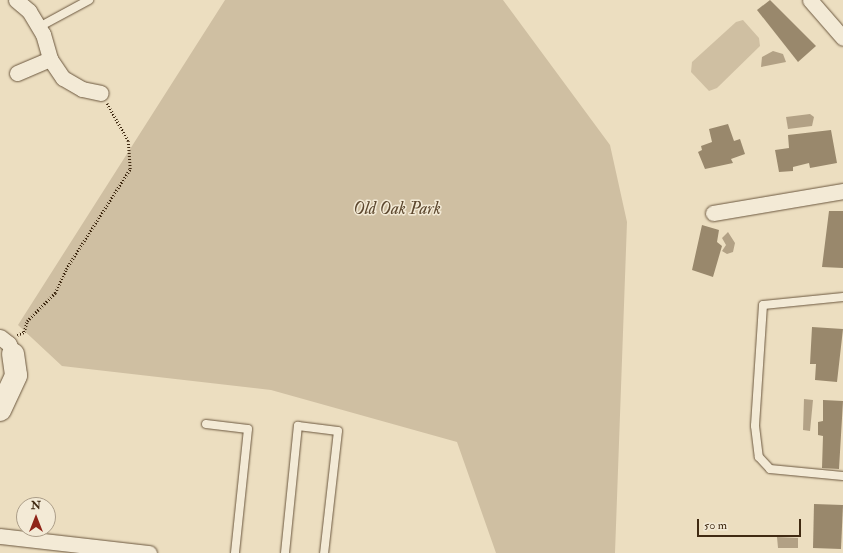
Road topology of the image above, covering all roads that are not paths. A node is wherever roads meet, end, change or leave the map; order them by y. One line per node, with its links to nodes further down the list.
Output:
1 (16, 0): 4 (street)
2 (90, 0): 4 (lane)
3 (810, 0): 5 (street)
4 (39, 27): 6 (street)
5 (843, 38)
6 (50, 59): 7 (street); 8 (street)
7 (17, 73)
8 (101, 93)
9 (843, 191): 10 (street)
10 (713, 213)
11 (843, 297): 16 (lane)
12 (0, 337): 13 (street)
13 (10, 352): 14 (street)
14 (0, 410)
15 (206, 424): 19 (lane)
16 (843, 476)
17 (0, 536): 18 (street)
18 (148, 553)
19 (235, 553)
20 (286, 553): 21 (lane)
21 (324, 553)

